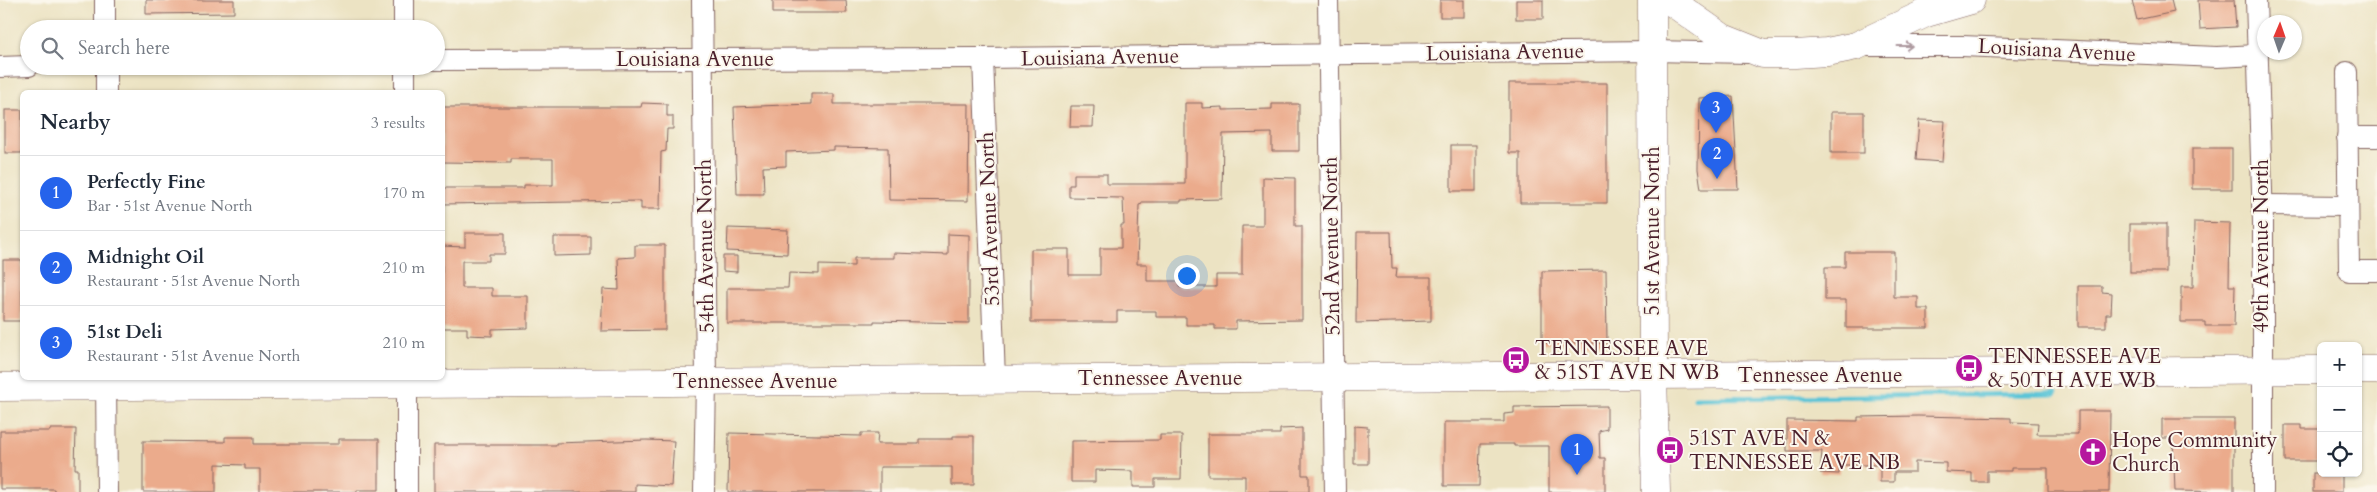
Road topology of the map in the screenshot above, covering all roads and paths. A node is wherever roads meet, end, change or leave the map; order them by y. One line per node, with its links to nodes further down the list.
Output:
1 (105, 0): 9 (street)
2 (404, 0): 10 (street)
3 (702, 0): 17 (street, 54th Avenue North)
4 (1328, 0): 14 (street, 52nd Avenue North)
5 (1652, 0): 13 (street, 51st Avenue North)
6 (1669, 0): 15 (street)
7 (1971, 0): 12 (street)
8 (2256, 0): 11 (street, 49th Avenue North)
9 (106, 20)
10 (404, 20)
11 (2257, 28)
12 (1856, 46): 15 (street); 16 (street, Louisiana Avenue, one-way to 16)
13 (1652, 50): 14 (street, Louisiana Avenue); 15 (street, Louisiana Avenue); 37 (street, 51st Avenue North)
14 (1328, 54): 18 (street, Louisiana Avenue); 38 (street, 52nd Avenue North)
15 (1763, 54)
16 (2257, 55)
17 (702, 58): 18 (street, Louisiana Avenue); 19 (street, Louisiana Avenue); 41 (street, 54th Avenue North)
18 (983, 58): 39 (street, 53rd Avenue North)
19 (445, 60)
20 (2258, 60): 30 (street, 49th Avenue North)
21 (20, 66): 22 (street)
22 (0, 67)
23 (2347, 72): 28 (street)
24 (106, 75): 26 (street)
25 (405, 75): 27 (street)
26 (106, 90)
27 (405, 90)
28 (2347, 136): 29 (street); 31 (street)
29 (2377, 137)
30 (2262, 205): 31 (street); 33 (street, 49th Avenue North)
31 (2348, 206): 32 (street)
32 (2377, 271)
33 (2261, 370): 34 (street, Tennessee Avenue); 37 (street, Tennessee Avenue); 49 (street, 49th Avenue North)
34 (2317, 370)
35 (2362, 370): 36 (street)
36 (2377, 370)
37 (1653, 374): 38 (street, Tennessee Avenue); 48 (street, 51st Avenue North)
38 (1333, 377): 39 (street, Tennessee Avenue); 47 (street, 52nd Avenue North)
39 (995, 379): 41 (street, Tennessee Avenue)
40 (407, 380): 41 (street, Tennessee Avenue); 42 (street, Tennessee Avenue); 45 (street)
41 (706, 381): 46 (street, 54th Avenue North)
42 (106, 382): 43 (street, Tennessee Avenue); 44 (street)
43 (0, 387)
44 (107, 492)
45 (407, 492)
46 (704, 492)
47 (1335, 492)
48 (1656, 492)
49 (2262, 492)

